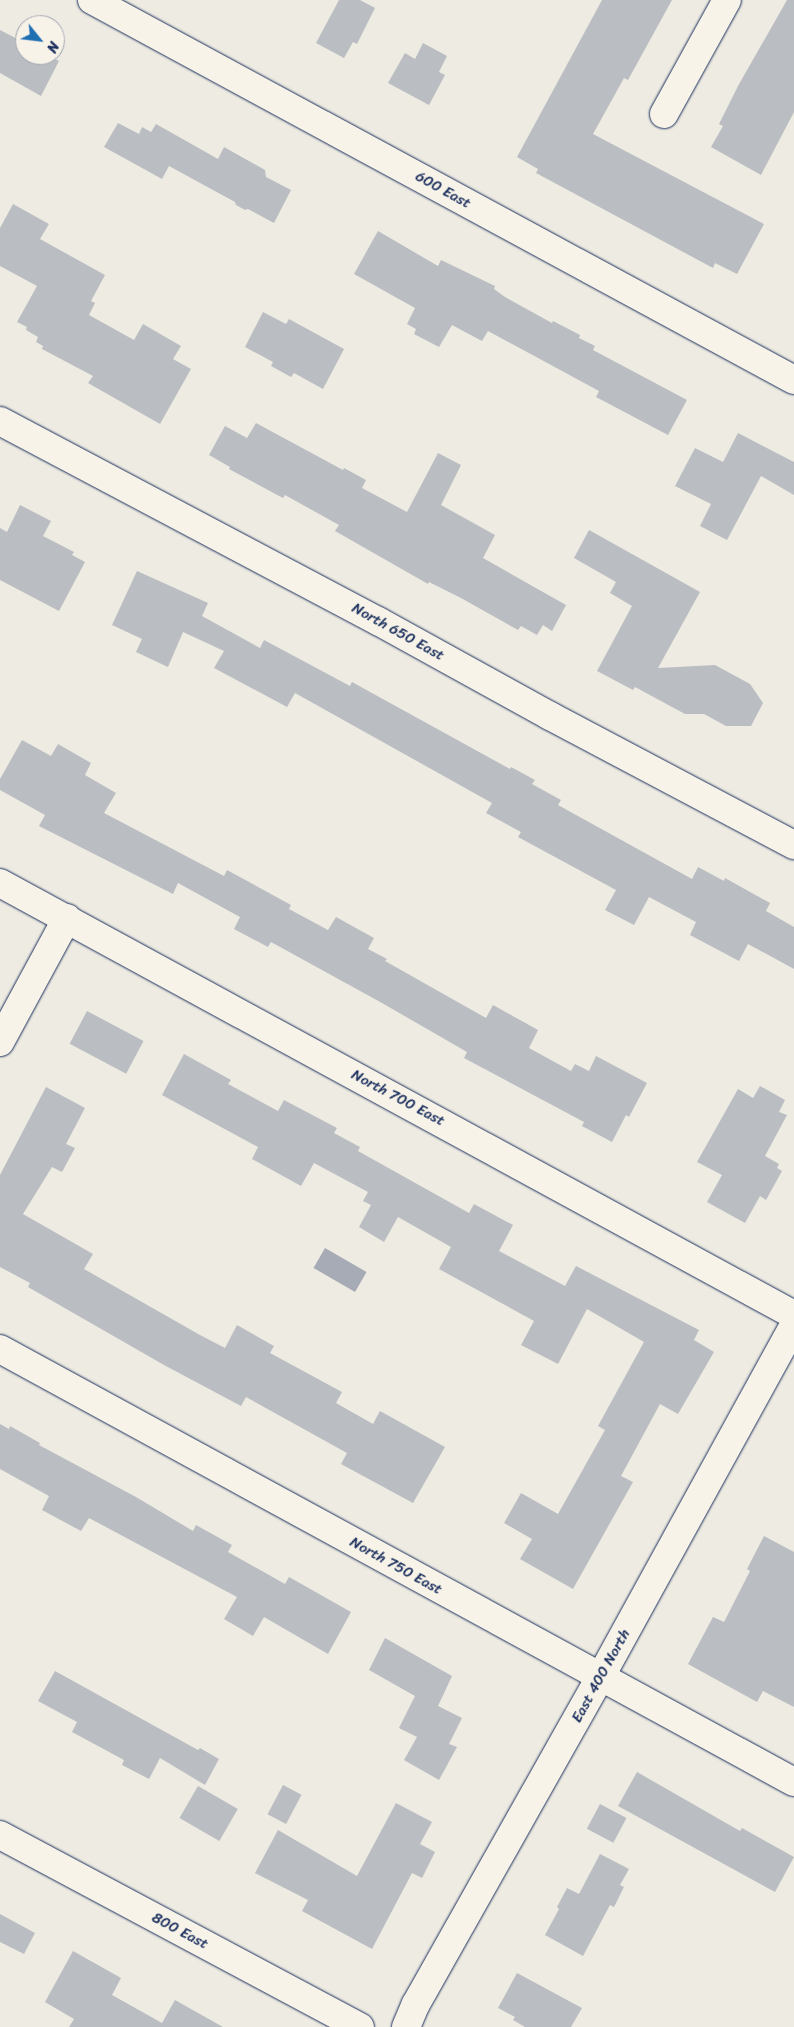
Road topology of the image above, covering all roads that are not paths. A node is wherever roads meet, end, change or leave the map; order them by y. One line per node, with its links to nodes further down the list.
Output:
1 (92, 0): 4 (street, 600 East)
2 (727, 0): 3 (street)
3 (664, 114)
4 (794, 380)
5 (0, 421): 6 (street, North 650 East)
6 (794, 845)
7 (0, 883): 8 (street, North 700 East)
8 (67, 918): 9 (street); 10 (street, North 700 East)
9 (0, 1042)
10 (794, 1315)
11 (794, 1325): 13 (street, East 400 North)
12 (0, 1349): 13 (street, North 750 East)
13 (600, 1678): 14 (street, North 750 East); 17 (street, East 400 North)
14 (794, 1782)
15 (0, 1834): 16 (street, 800 East)
16 (360, 2027)
17 (406, 2027)

